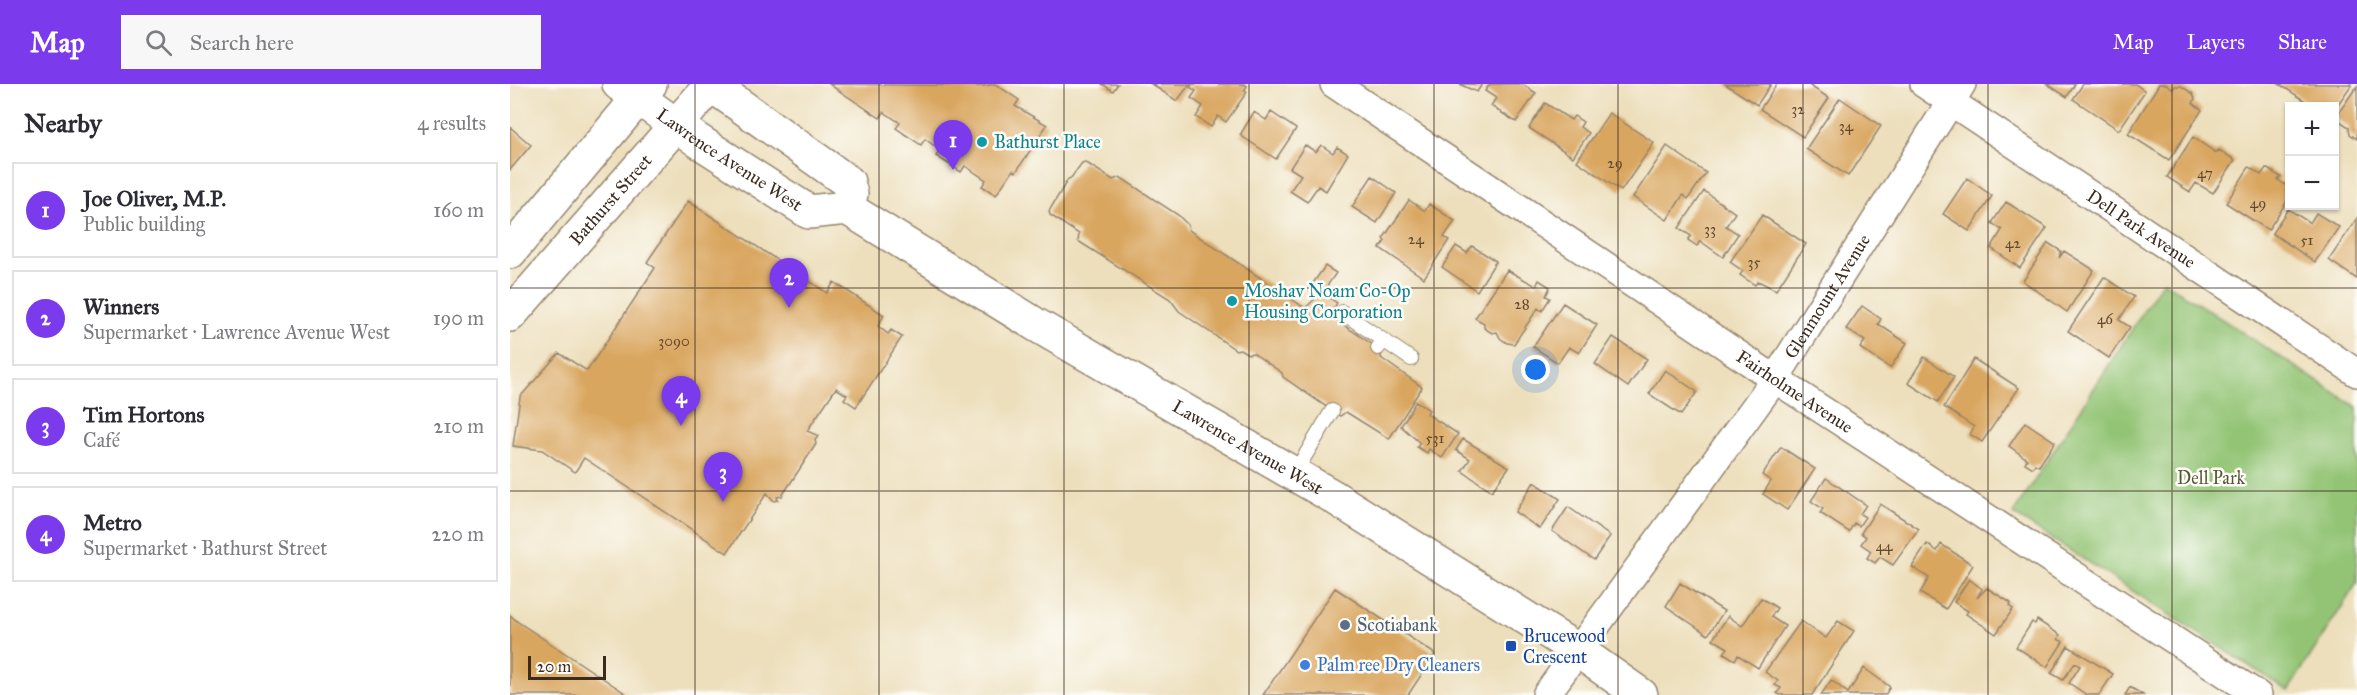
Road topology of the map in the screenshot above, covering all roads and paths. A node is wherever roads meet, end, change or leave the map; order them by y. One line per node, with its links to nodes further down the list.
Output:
1 (711, 84): 6 (main road, Bathurst Street); 7 (main road)
2 (1334, 84): 13 (street, Fairholme Avenue)
3 (1924, 84): 5 (street, Dell Park Avenue)
4 (636, 89): 6 (main road, Lawrence Avenue West); 8 (main road)
5 (1956, 93): 12 (street, Dell Park Avenue); 13 (street, Glenmount Avenue)
6 (676, 125): 7 (main road, Lawrence Avenue West); 10 (main road, Bathurst Street)
7 (847, 208): 15 (main road, Lawrence Avenue West)
8 (510, 252)
9 (1342, 312): 11 (lane)
10 (510, 315)
11 (1411, 359)
12 (2357, 374)
13 (1775, 379): 16 (street, Glenmount Avenue); 19 (street, Fairholme Avenue)
14 (1332, 411): 15 (lane)
15 (1294, 474): 16 (main road, Lawrence Avenue West)
16 (1577, 650): 17 (street); 18 (main road, Lawrence Avenue West)
17 (1546, 695)
18 (1641, 695)
19 (2258, 695)

